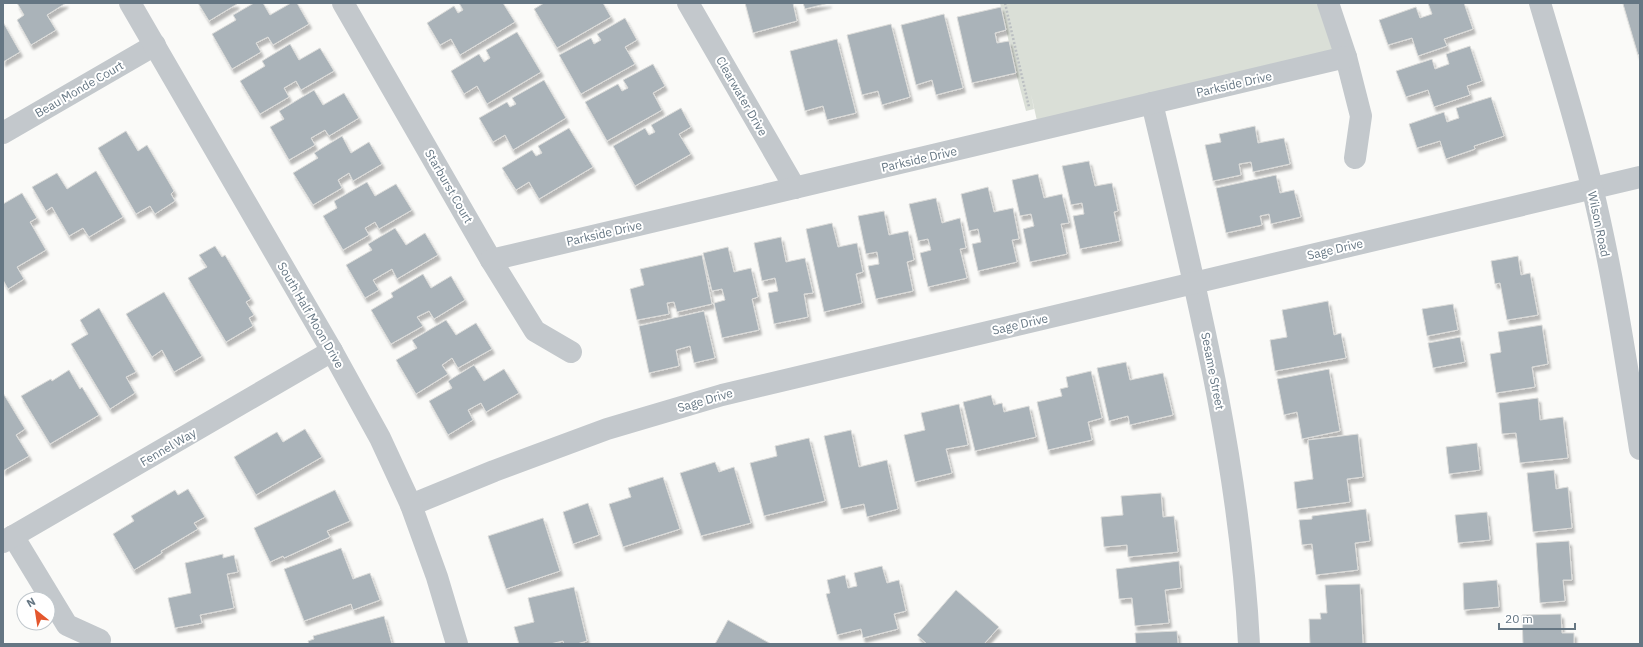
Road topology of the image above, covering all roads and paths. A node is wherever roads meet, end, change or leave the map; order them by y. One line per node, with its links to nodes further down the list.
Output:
1 (130, 3): 7 (street, South Half Moon Drive)
2 (343, 3): 16 (street, Starburst Court)
3 (688, 3): 14 (street, Clearwater Drive)
4 (1005, 3): 10 (path)
5 (1328, 3): 8 (street)
6 (1540, 3): 15 (street, Wilson Road)
7 (155, 45): 11 (street, Beau Monde Court); 18 (street, South Half Moon Drive)
8 (1346, 57): 9 (street, Parkside Drive); 12 (street)
9 (1152, 103): 10 (street, Parkside Drive); 17 (street, Sesame Street)
10 (1035, 131): 14 (street, Parkside Drive)
11 (3, 133)
12 (1354, 158)
13 (1640, 177): 15 (street, Sage Drive)
14 (795, 188): 16 (street, Parkside Drive)
15 (1592, 188): 17 (street, Sage Drive); 20 (street, Wilson Road)
16 (491, 260): 19 (street, Starburst Court)
17 (1195, 282): 21 (street, Sage Drive); 25 (street, Sesame Street)
18 (332, 351): 21 (street, South Half Moon Drive); 22 (street, Fennel Way)
19 (571, 352)
20 (1640, 449)
21 (411, 505): 24 (street, South Half Moon Drive)
22 (8, 539): 23 (street)
23 (100, 640)
24 (457, 644)
25 (1249, 644)

